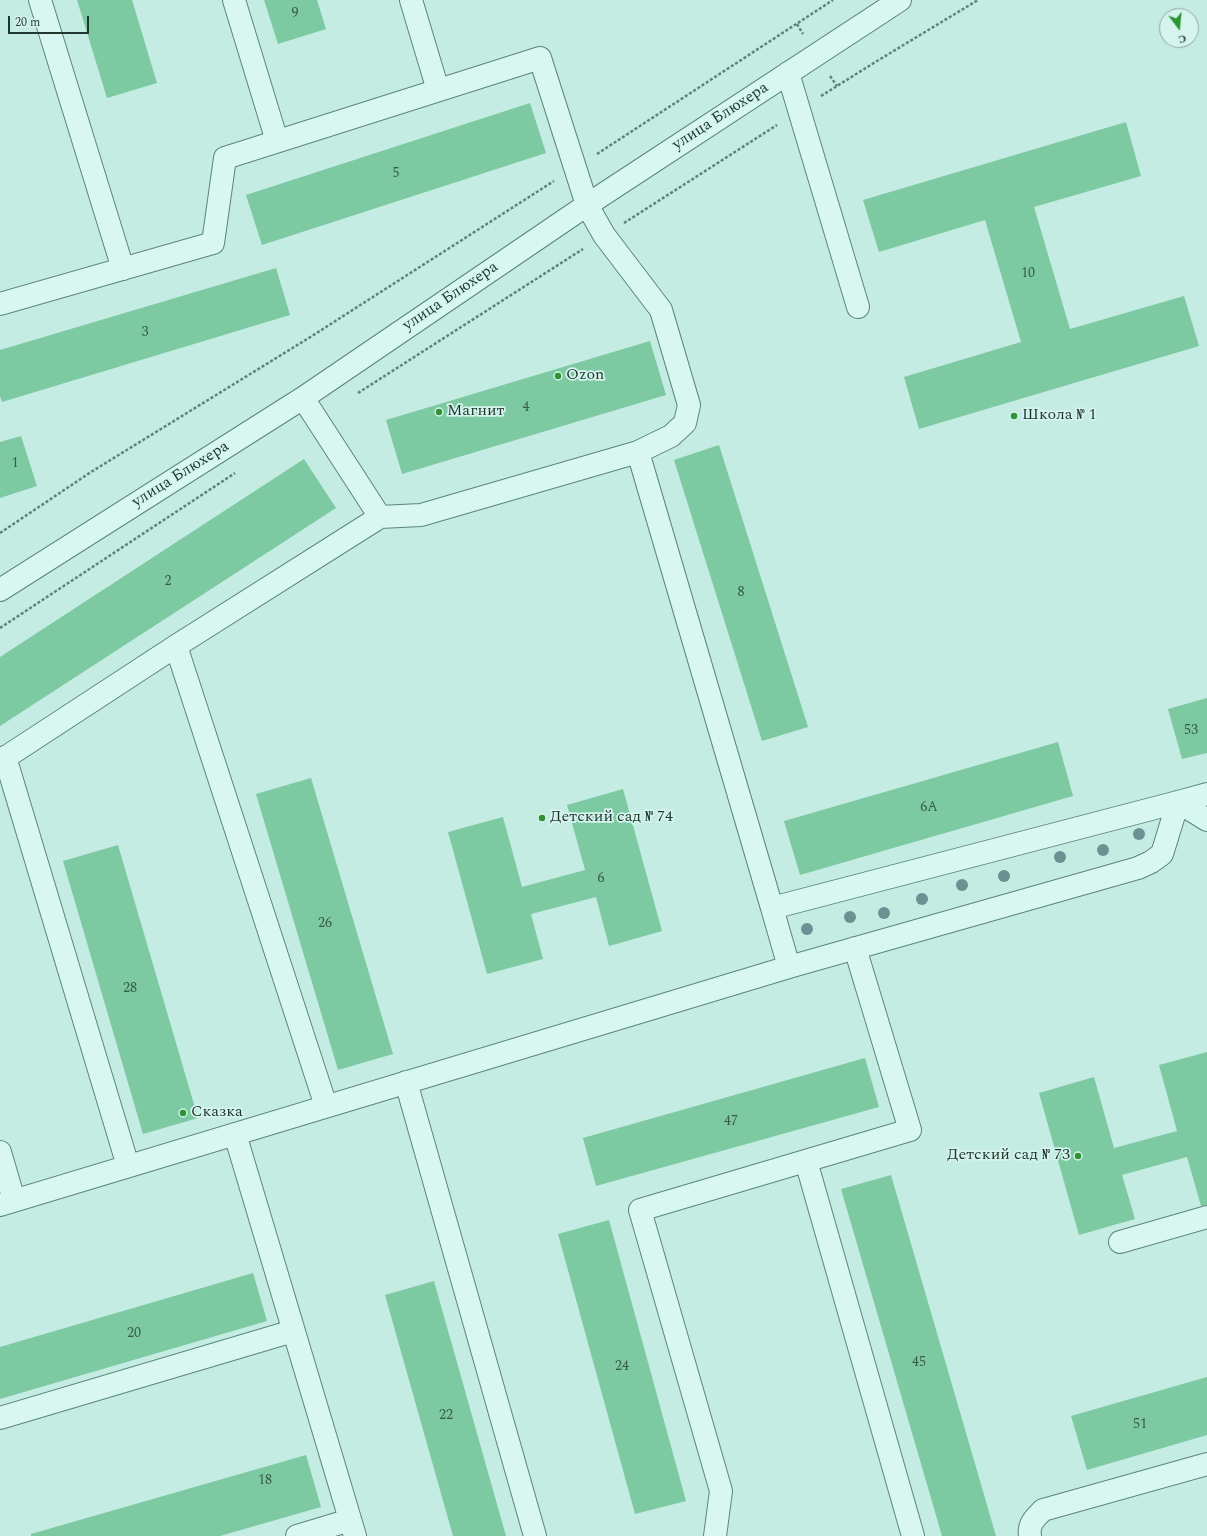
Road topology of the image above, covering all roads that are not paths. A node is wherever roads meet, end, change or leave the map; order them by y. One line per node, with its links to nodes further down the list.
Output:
1 (40, 0): 9 (street)
2 (234, 0): 7 (street)
3 (411, 0): 6 (street)
4 (900, 0): 5 (street, улица Блюхера)
5 (788, 73): 8 (street, улица Блюхера); 11 (street)
6 (438, 90): 7 (street); 8 (street)
7 (278, 141): 9 (street)
8 (587, 205): 12 (street, улица Блюхера); 13 (street)
9 (123, 268): 10 (street)
10 (0, 304)
11 (858, 307)
12 (303, 398): 14 (street); 15 (street, улица Блюхера)
13 (638, 452): 14 (street); 21 (street)
14 (380, 518): 16 (street)
15 (0, 590)
16 (176, 646): 17 (street); 25 (street)
17 (3, 759): 29 (street)
18 (1207, 794): 19 (street)
19 (1178, 802): 20 (street); 21 (street); 22 (street)
20 (1207, 820)
21 (772, 908): 23 (street)
22 (855, 948): 23 (street); 28 (street)
23 (789, 967): 24 (street)
24 (406, 1082): 25 (street); 38 (street)
25 (326, 1106): 26 (street)
26 (234, 1134): 29 (street); 33 (street)
27 (0, 1152): 30 (street)
28 (806, 1161): 39 (street); 40 (street)
29 (128, 1166): 30 (street)
30 (7, 1202)
31 (1207, 1217): 32 (street)
32 (1120, 1242)
33 (293, 1331): 34 (street); 36 (street)
34 (0, 1418)
35 (1207, 1464): 41 (street)
36 (352, 1528): 37 (street)
37 (297, 1536)
38 (535, 1536)
39 (715, 1536)
40 (913, 1536)
41 (1030, 1536)

